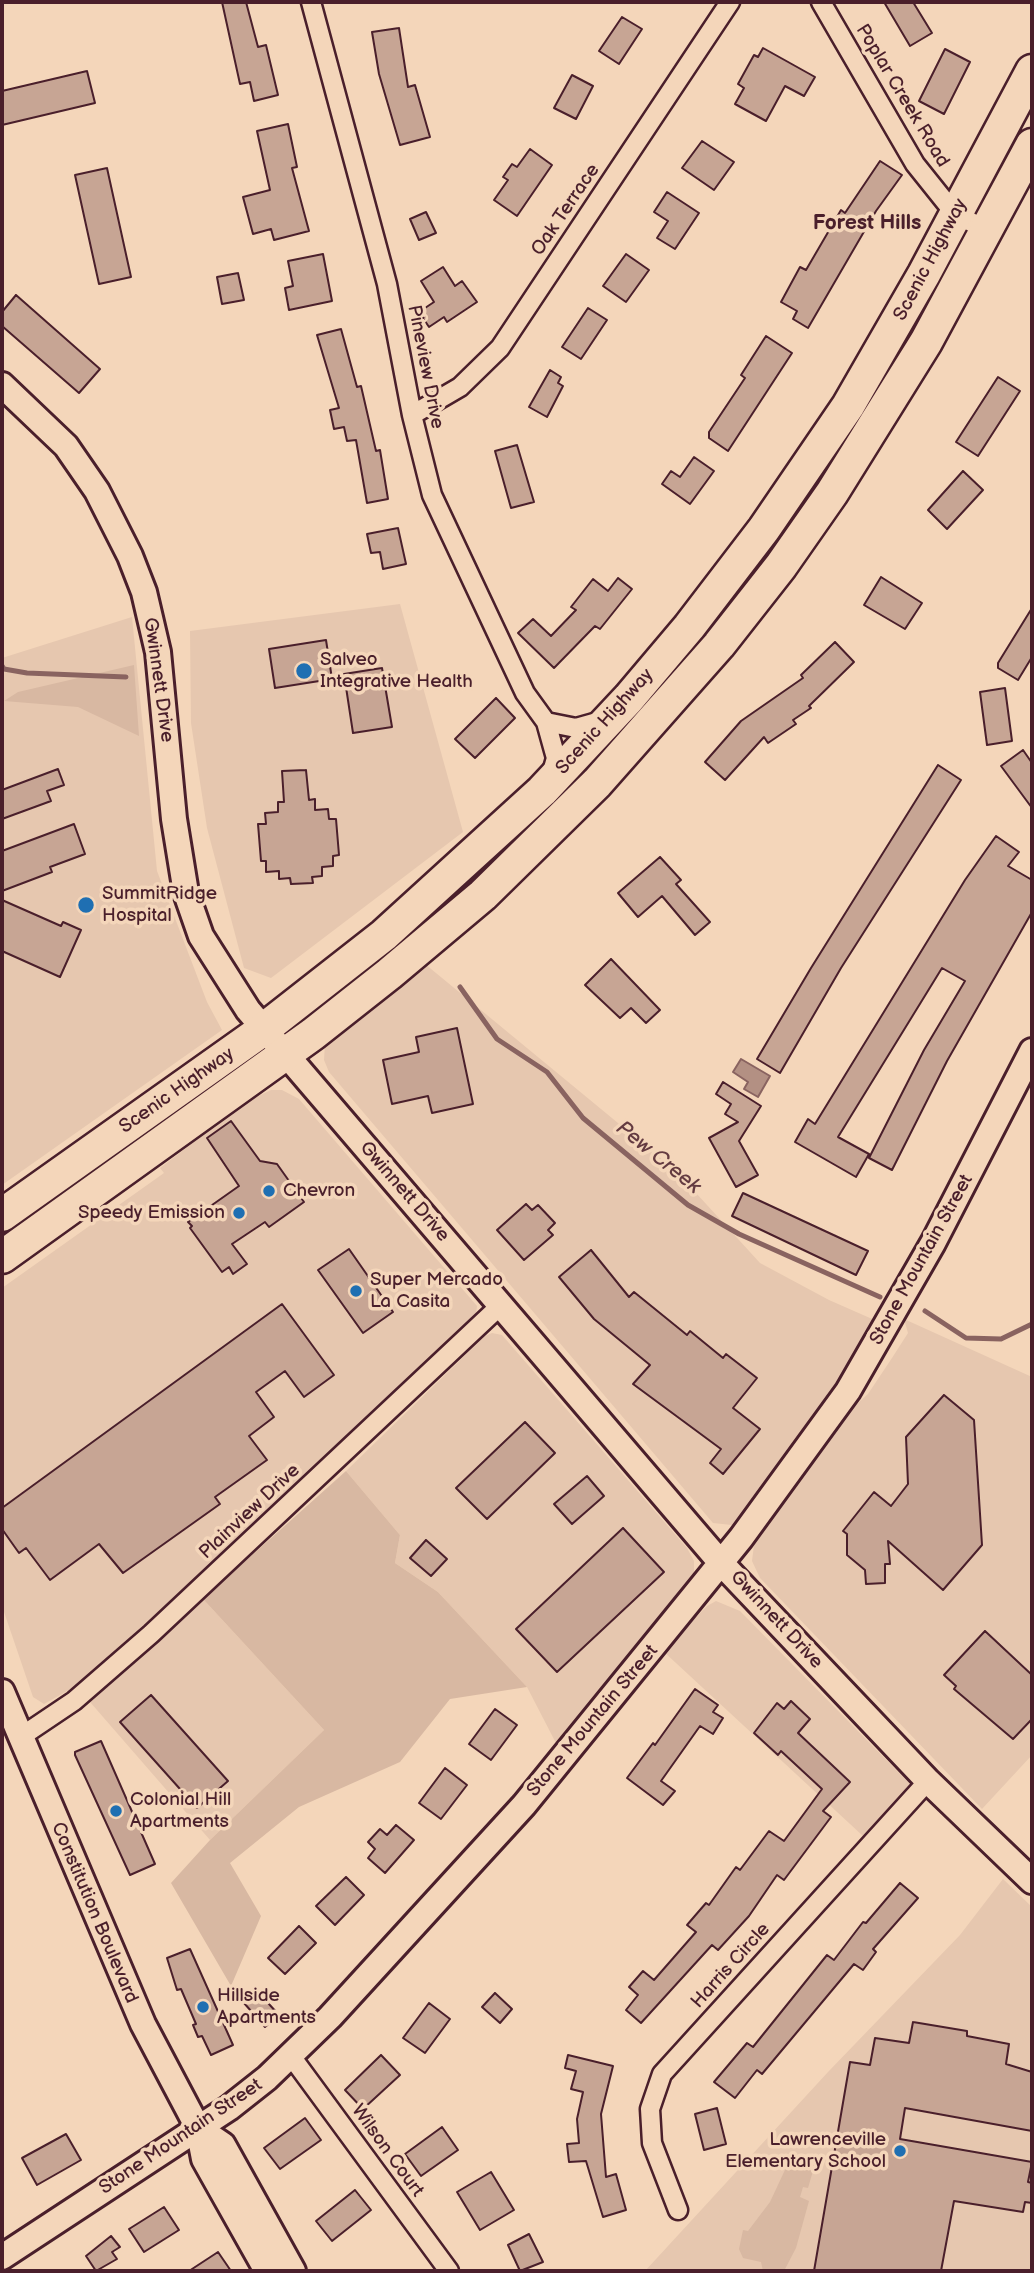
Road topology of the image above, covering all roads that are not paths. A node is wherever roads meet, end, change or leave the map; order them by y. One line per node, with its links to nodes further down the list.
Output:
1 (311, 2): 9 (street, Pineview Drive)
2 (730, 2): 9 (street, Oak Terrace)
3 (821, 2): 6 (street, Poplar Creek Road)
4 (1032, 71): 6 (highway, Scenic Highway)
5 (1032, 145): 7 (highway, Scenic Highway)
6 (955, 215): 7 (street, Poplar Creek Road); 10 (highway, Scenic Highway)
7 (987, 230): 15 (highway, Scenic Highway)
8 (2, 385): 13 (street, Gwinnett Drive)
9 (412, 415): 11 (street, Pineview Drive)
10 (610, 718): 11 (street); 12 (highway, Scenic Highway)
11 (547, 722): 12 (street)
12 (550, 783): 13 (highway, Scenic Highway)
13 (264, 1030): 15 (street, Gwinnett Drive); 16 (highway, Scenic Highway)
14 (1032, 1051): 19 (street, Stone Mountain Street)
15 (284, 1055): 17 (highway, Scenic Highway); 18 (street, Gwinnett Drive)
16 (2, 1214)
17 (2, 1257)
18 (500, 1305): 19 (street, Gwinnett Drive); 21 (street, Plainview Drive)
19 (721, 1563): 22 (street, Gwinnett Drive); 24 (street, Stone Mountain Street)
20 (2, 1692): 21 (street, Constitution Boulevard)
21 (19, 1738): 25 (street, Constitution Boulevard)
22 (928, 1781): 23 (street, Gwinnett Drive); 26 (street, Harris Circle)
23 (1032, 1881)
24 (291, 2056): 25 (street, Stone Mountain Street); 30 (street, Wilson Court)
25 (198, 2127): 27 (street, Stone Mountain Street); 28 (street, Constitution Boulevard); 29 (street, Constitution Boulevard)
26 (678, 2210)
27 (2, 2257)
28 (267, 2271)
29 (293, 2271)
30 (449, 2271)

